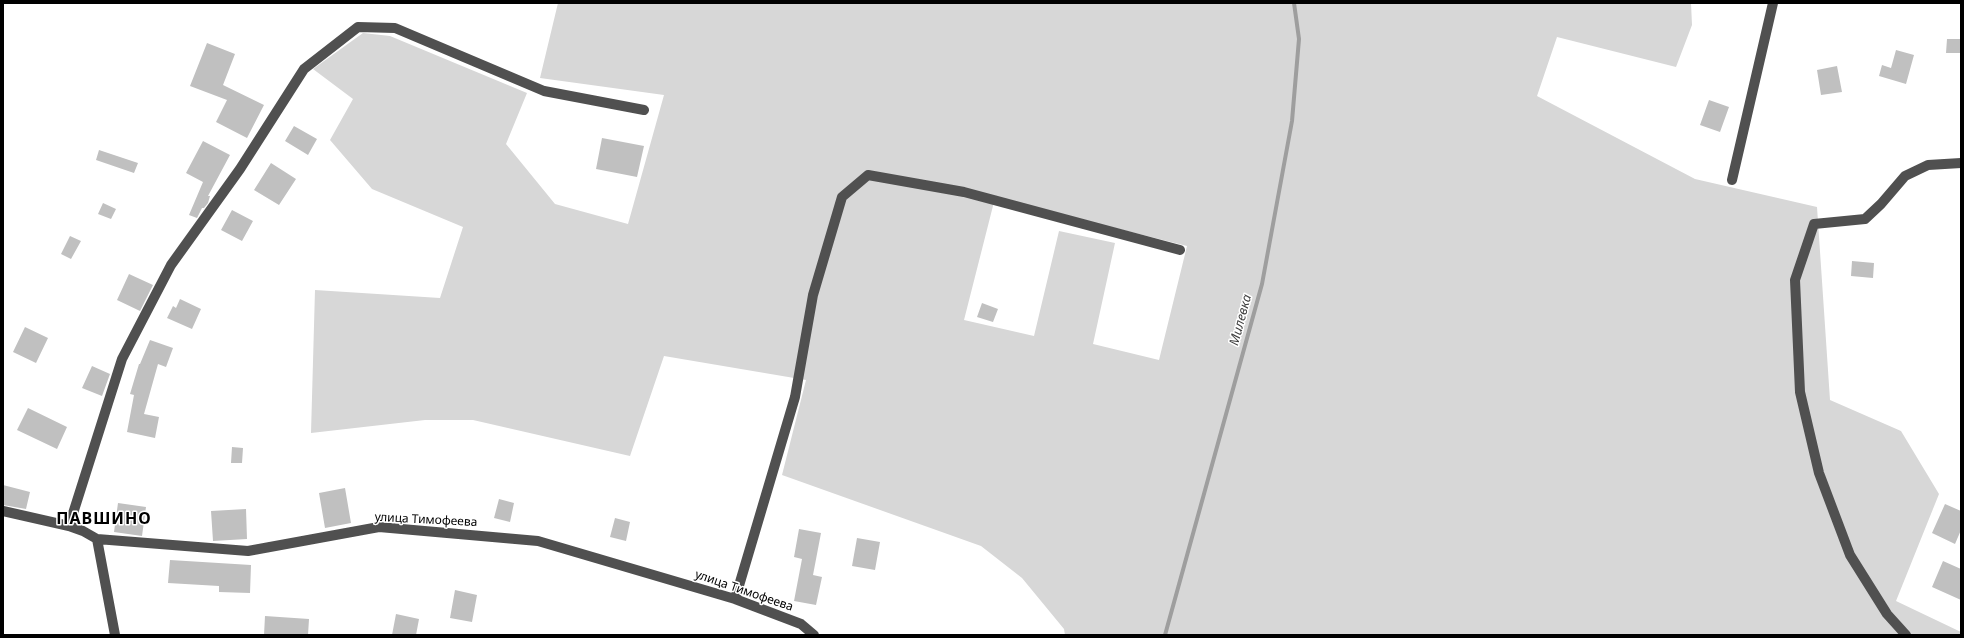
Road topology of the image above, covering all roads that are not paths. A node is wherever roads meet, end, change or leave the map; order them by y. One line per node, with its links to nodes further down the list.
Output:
1 (1773, 3): 4 (street)
2 (644, 110): 7 (street)
3 (1961, 163): 12 (street)
4 (1732, 180)
5 (1180, 250): 9 (street)
6 (3, 511): 7 (street, улица Тимофеева)
7 (69, 526): 8 (street, улица Тимофеева)
8 (97, 539): 9 (street, улица Тимофеева); 10 (street)
9 (735, 599): 11 (street, улица Тимофеева)
10 (115, 635)
11 (814, 635)
12 (1906, 635)

